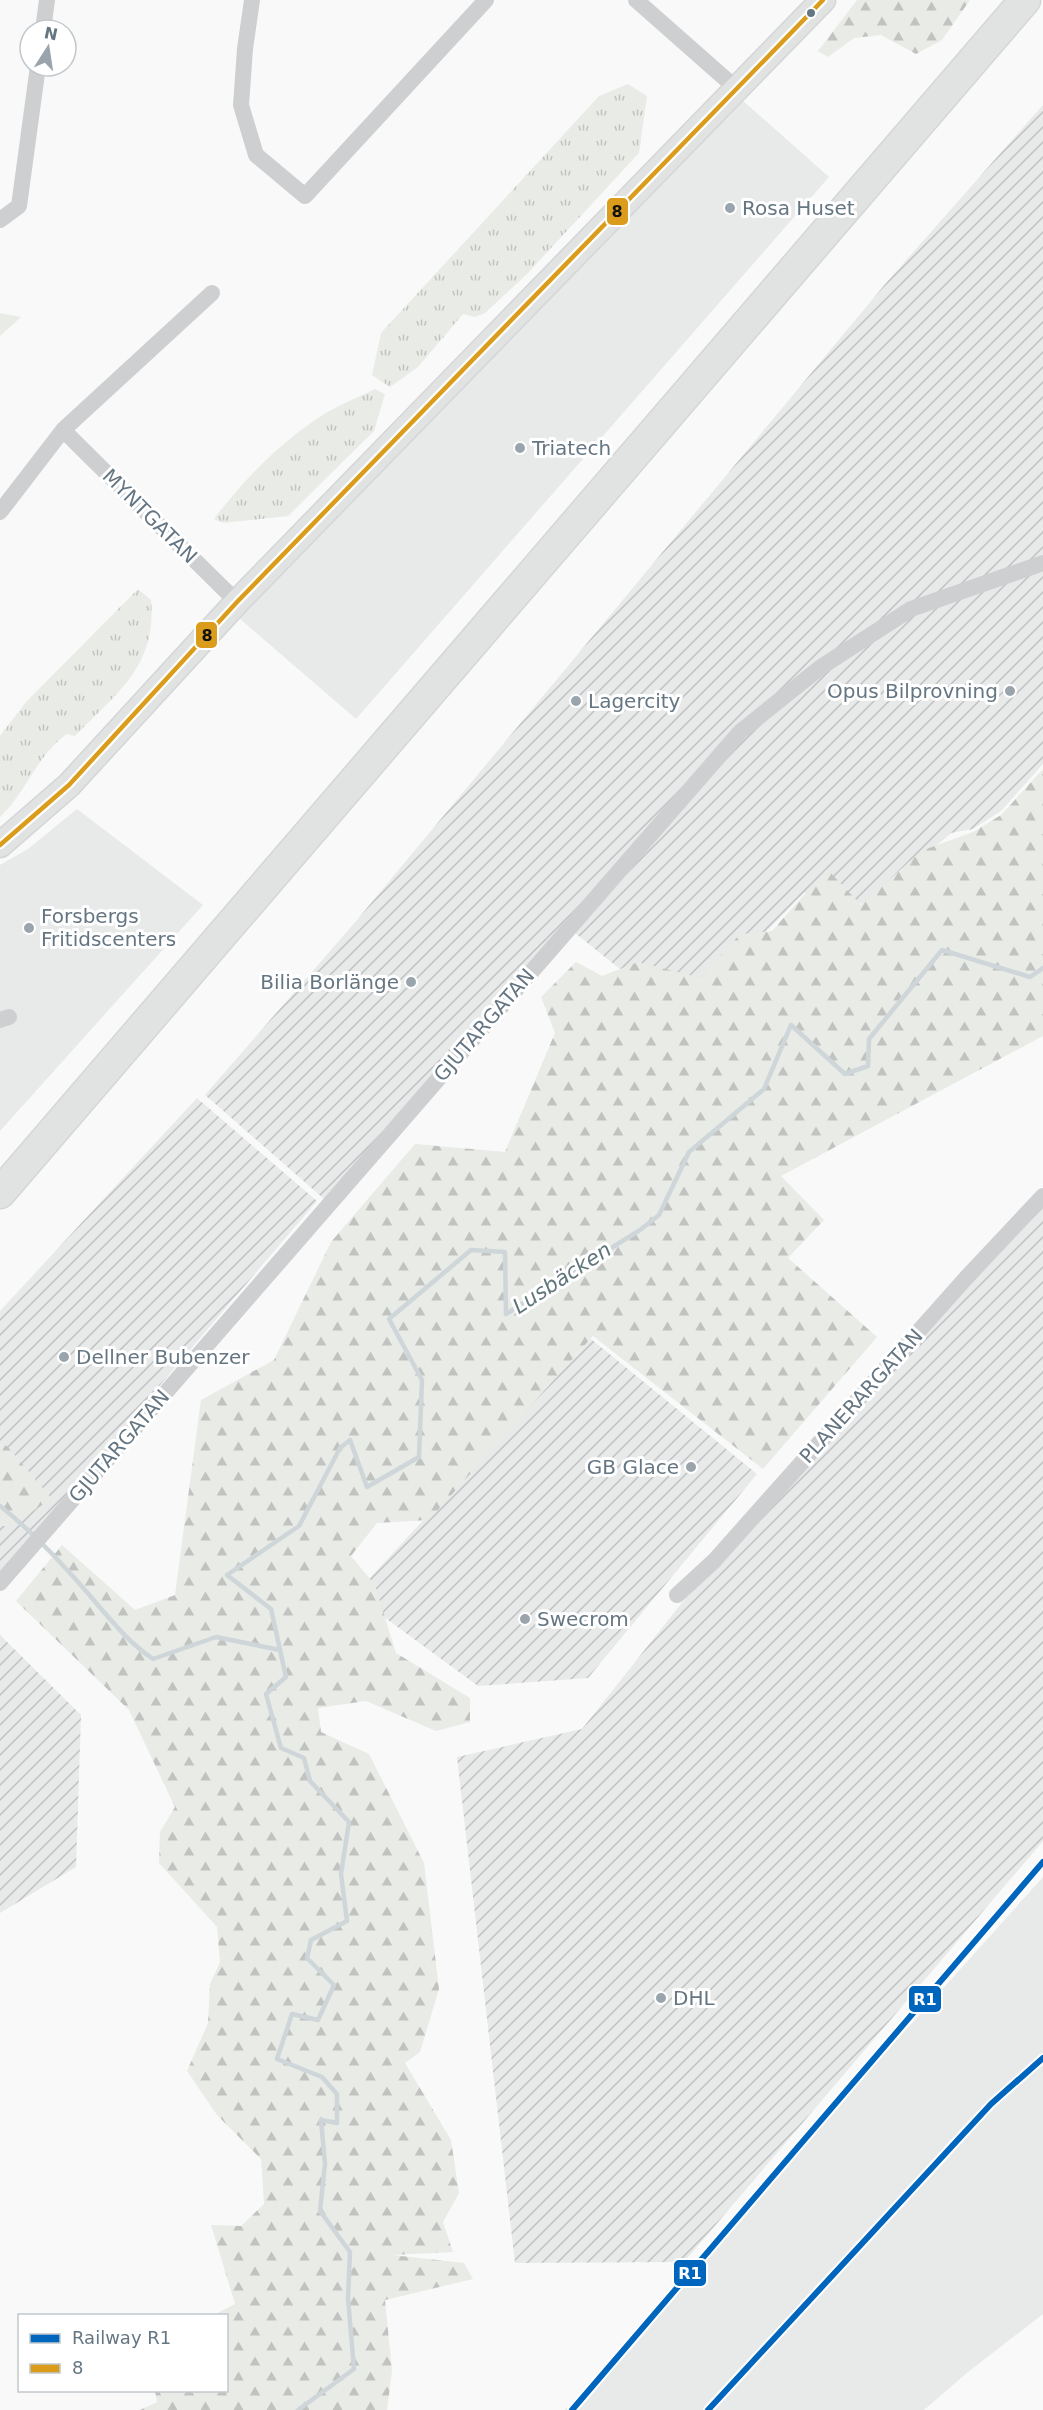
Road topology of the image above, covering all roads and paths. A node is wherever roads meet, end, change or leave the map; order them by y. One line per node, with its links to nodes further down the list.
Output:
1 (47, 0): 8 (street)
2 (252, 0): 3 (street)
3 (486, 0)
4 (636, 0): 10 (street)
5 (823, 0): 10 (street)
6 (1006, 0): 18 (highway)
7 (1025, 0): 19 (highway)
8 (45, 18)
9 (36, 78): 11 (street)
10 (738, 90): 16 (street)
11 (0, 220)
12 (212, 293): 13 (street)
13 (63, 430): 14 (street); 16 (street, MYNTGATAN)
14 (0, 512)
15 (1043, 563): 21 (street, GJUTARGATAN)
16 (237, 602): 17 (street)
17 (0, 844)
18 (0, 1169)
19 (0, 1193)
20 (1043, 1196): 22 (street, PLANERARGATAN)
21 (0, 1583)
22 (677, 1595)

